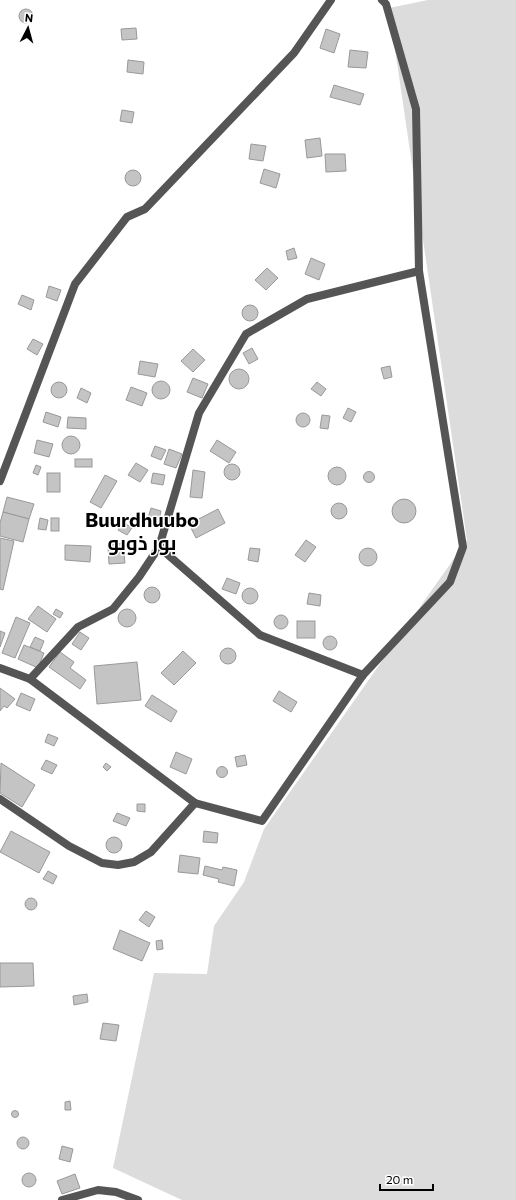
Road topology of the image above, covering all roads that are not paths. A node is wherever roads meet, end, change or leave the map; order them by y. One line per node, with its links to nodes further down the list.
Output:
1 (331, 0): 4 (street)
2 (382, 0): 3 (street)
3 (419, 271): 5 (street); 7 (street)
4 (0, 481)
5 (159, 547): 7 (street); 8 (street)
6 (0, 668): 8 (street)
7 (363, 675): 10 (street)
8 (30, 679): 10 (street)
9 (0, 799): 10 (street)
10 (195, 803)
11 (62, 1200): 12 (street)
12 (138, 1200)

